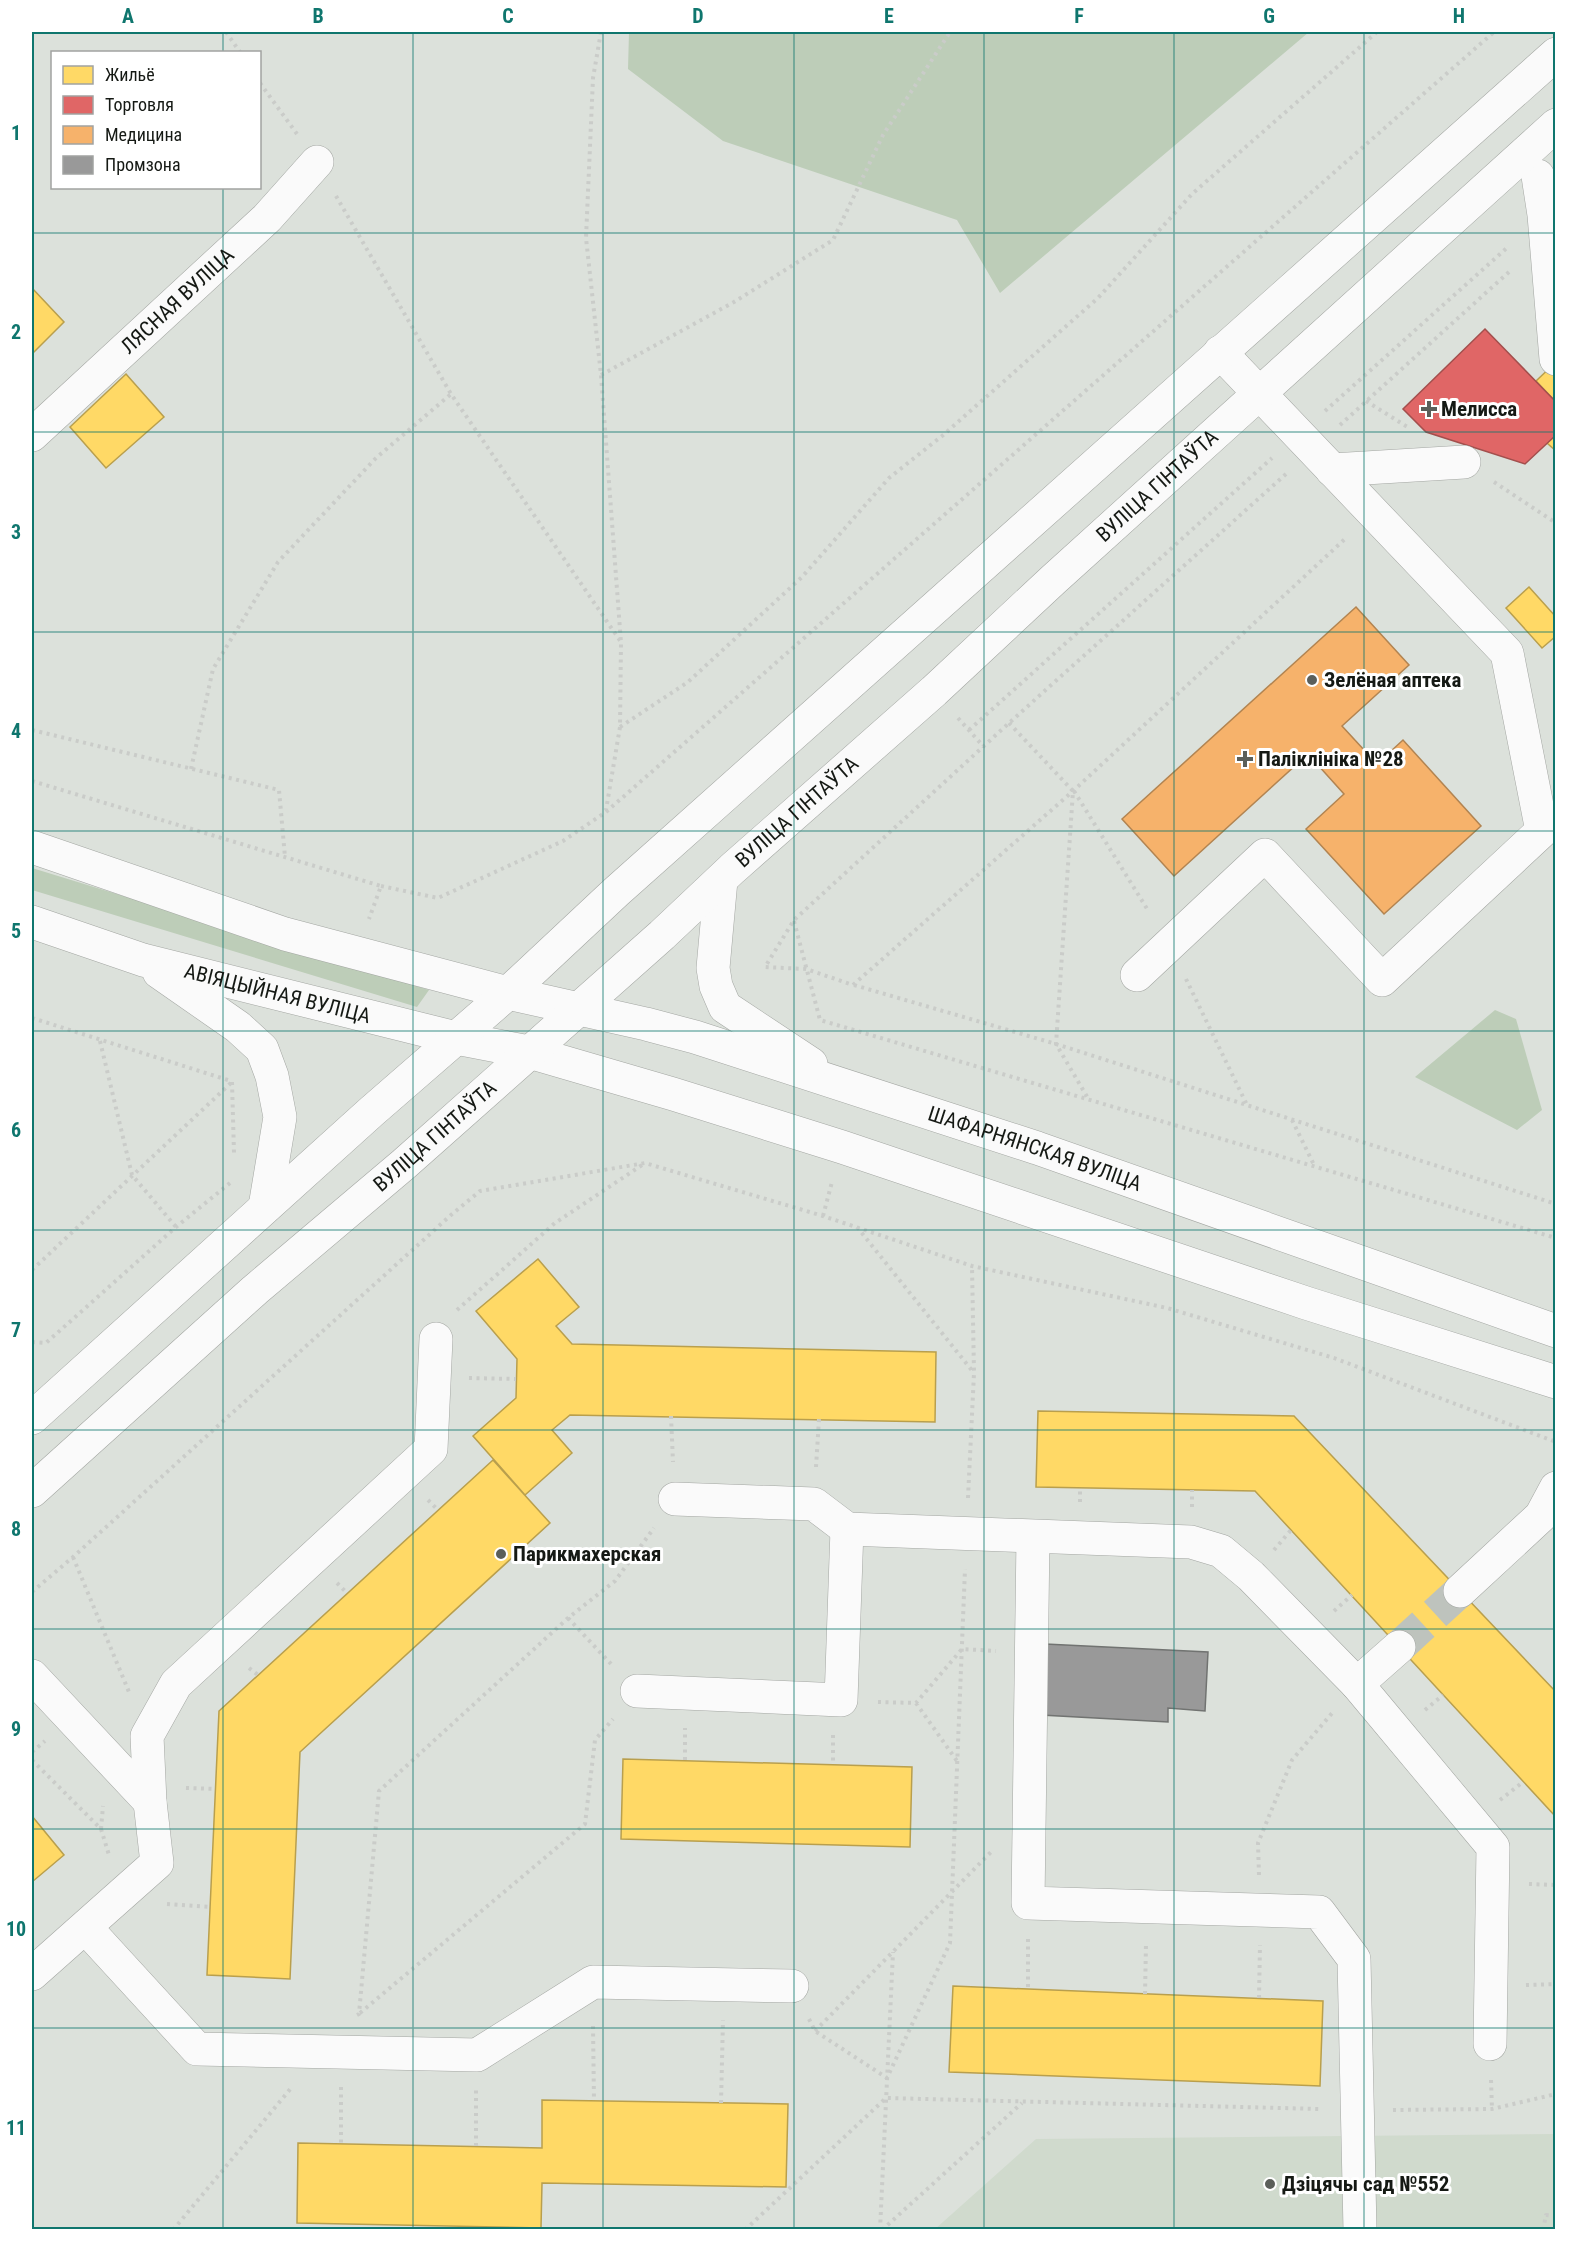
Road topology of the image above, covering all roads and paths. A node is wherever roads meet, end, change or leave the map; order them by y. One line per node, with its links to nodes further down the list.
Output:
1 (226, 32): 6 (path)
2 (601, 32): 14 (path)
3 (950, 32): 14 (path)
4 (1377, 32): 25 (path)
5 (1494, 32): 32 (path)
6 (239, 51)
7 (1556, 54): 12 (main road)
8 (261, 84): 10 (path)
9 (1556, 125): 11 (main road, ВУЛІЦА ГІНТАЎТА)
10 (317, 162): 16 (path); 17 (main road, ЛЯСНАЯ ВУЛІЦА)
11 (1541, 197): 13 (main road); 15 (main road, ВУЛІЦА ГІНТАЎТА); 18 (path); 18 (path)
12 (1220, 352): 15 (main road); 44 (main road)
13 (1556, 359)
14 (601, 375): 22 (path)
15 (1259, 393): 18 (main road); 35 (main road, ВУЛІЦА ГІНТАЎТА)
16 (451, 394): 22 (path); 29 (path)
17 (32, 435)
18 (1314, 451): 19 (main road); 20 (main road); 24 (path); 27 (path)
19 (1464, 462): 21 (path)
20 (1373, 513): 31 (path); 42 (main road)
21 (1556, 523)
22 (621, 643): 25 (path)
23 (957, 716): 27 (path)
24 (1009, 723): 28 (path); 31 (path)
25 (620, 727): 32 (path)
26 (32, 730): 29 (path)
27 (969, 730): 28 (path)
28 (984, 747): 38 (path)
29 (191, 769): 34 (path)
30 (32, 781): 34 (path)
31 (1073, 791): 43 (path); 49 (path)
32 (606, 812): 36 (path)
33 (32, 847): 44 (main road)
34 (285, 857): 36 (path)
35 (721, 880): 45 (main road, ВУЛІЦА ГІНТАЎТА); 52 (main road)
36 (381, 886): 37 (path)
37 (369, 920)
38 (794, 920): 41 (path); 41 (path)
39 (32, 922): 40 (main road, АВІЯЦЫЙНАЯ ВУЛІЦА)
40 (143, 960): 47 (main road, АВІЯЦЫЙНАЯ ВУЛІЦА); 61 (main road)
41 (806, 969): 43 (path); 53 (path)
42 (1137, 975)
43 (853, 985): 49 (path)
44 (508, 993): 45 (main road, ШАФАРНЯНСКАЯ ВУЛІЦА); 47 (main road)
45 (576, 1009): 50 (main road, ВУЛІЦА ГІНТАЎТА); 52 (main road, ШАФАРНЯНСКАЯ ВУЛІЦА)
46 (32, 1018): 48 (path)
47 (456, 1038): 50 (main road, АВІЯЦЫЙНАЯ ВУЛІЦА); 61 (main road)
48 (100, 1041): 51 (path); 58 (path)
49 (1056, 1044): 53 (path); 54 (path)
50 (529, 1052): 73 (main road); 79 (main road, ВУЛІЦА ГІНТАЎТА)
51 (232, 1082): 55 (path); 58 (path)
52 (848, 1088): 67 (main road, ШАФАРНЯНСКАЯ ВУЛІЦА)
53 (1089, 1100): 57 (path)
54 (1292, 1119): 57 (path); 60 (path)
55 (234, 1157)
56 (645, 1163): 63 (path); 68 (path); 85 (path)
57 (1315, 1167): 64 (path)
58 (132, 1175): 62 (path); 66 (path)
59 (235, 1179): 62 (path)
60 (1556, 1204)
61 (265, 1208): 75 (main road)
62 (176, 1227): 69 (path)
63 (856, 1227): 65 (path); 70 (path)
64 (1556, 1238)
65 (972, 1266): 70 (path); 77 (path)
66 (32, 1270)
67 (1556, 1330)
68 (436, 1340): 71 (main road)
69 (32, 1342)
70 (974, 1373): 83 (path)
71 (434, 1377): 72 (path); 96 (main road)
72 (516, 1379)
73 (1556, 1383)
74 (671, 1416): 80 (path)
75 (32, 1418)
76 (819, 1419): 81 (path)
77 (1556, 1442)
78 (1556, 1488): 86 (main road)
79 (32, 1491)
80 (675, 1499): 81 (main road); 88 (path)
81 (814, 1504): 82 (main road)
82 (847, 1529): 83 (main road); 94 (main road)
83 (966, 1534): 84 (main road); 90 (path)
84 (1033, 1538): 92 (main road); 100 (main road)
85 (73, 1557): 87 (path); 96 (path)
86 (1460, 1591)
87 (32, 1592)
88 (568, 1618): 93 (path); 115 (path)
89 (1399, 1647): 92 (main road)
90 (962, 1649): 95 (path); 98 (path)
91 (32, 1676): 99 (main road)
92 (1357, 1683): 105 (path); 117 (main road)
93 (637, 1691): 94 (main road); 115 (path)
94 (841, 1700): 95 (path)
95 (916, 1703): 98 (path)
96 (147, 1736): 99 (main road)
97 (32, 1760): 101 (path)
98 (958, 1761): 102 (path)
99 (150, 1802): 101 (main road)
100 (1028, 1814): 102 (path); 103 (main road)
101 (131, 1886): 106 (main road)
102 (953, 1891): 107 (path); 120 (path)
103 (1028, 1903): 104 (main road); 112 (path)
104 (1147, 1906): 105 (main road); 113 (path)
105 (1260, 1910): 114 (path); 126 (main road)
106 (86, 1928): 108 (main road); 118 (main road)
107 (892, 1950): 116 (path); 120 (path)
108 (32, 1974)
109 (593, 1982): 110 (main road); 119 (main road); 123 (path)
110 (723, 1984): 111 (main road); 124 (path)
111 (792, 1986): 116 (path)
112 (1028, 1989)
113 (1145, 1994)
114 (1259, 1998)
115 (359, 2014): 118 (path)
116 (815, 2031): 120 (path)
117 (1490, 2044)
118 (331, 2052): 119 (main road); 127 (path); 130 (path)
119 (477, 2055): 128 (path)
120 (887, 2078): 122 (path)
121 (1556, 2094): 126 (path)
122 (886, 2098): 125 (path); 131 (path); 132 (path)
123 (594, 2101)
124 (721, 2103)
125 (1022, 2103): 126 (path); 132 (path)
126 (1359, 2110): 133 (main road)
127 (341, 2143)
128 (476, 2146)
129 (1556, 2216): 134 (path)
130 (173, 2229)
131 (745, 2229)
132 (881, 2229)
133 (1360, 2229)
134 (1543, 2229)

